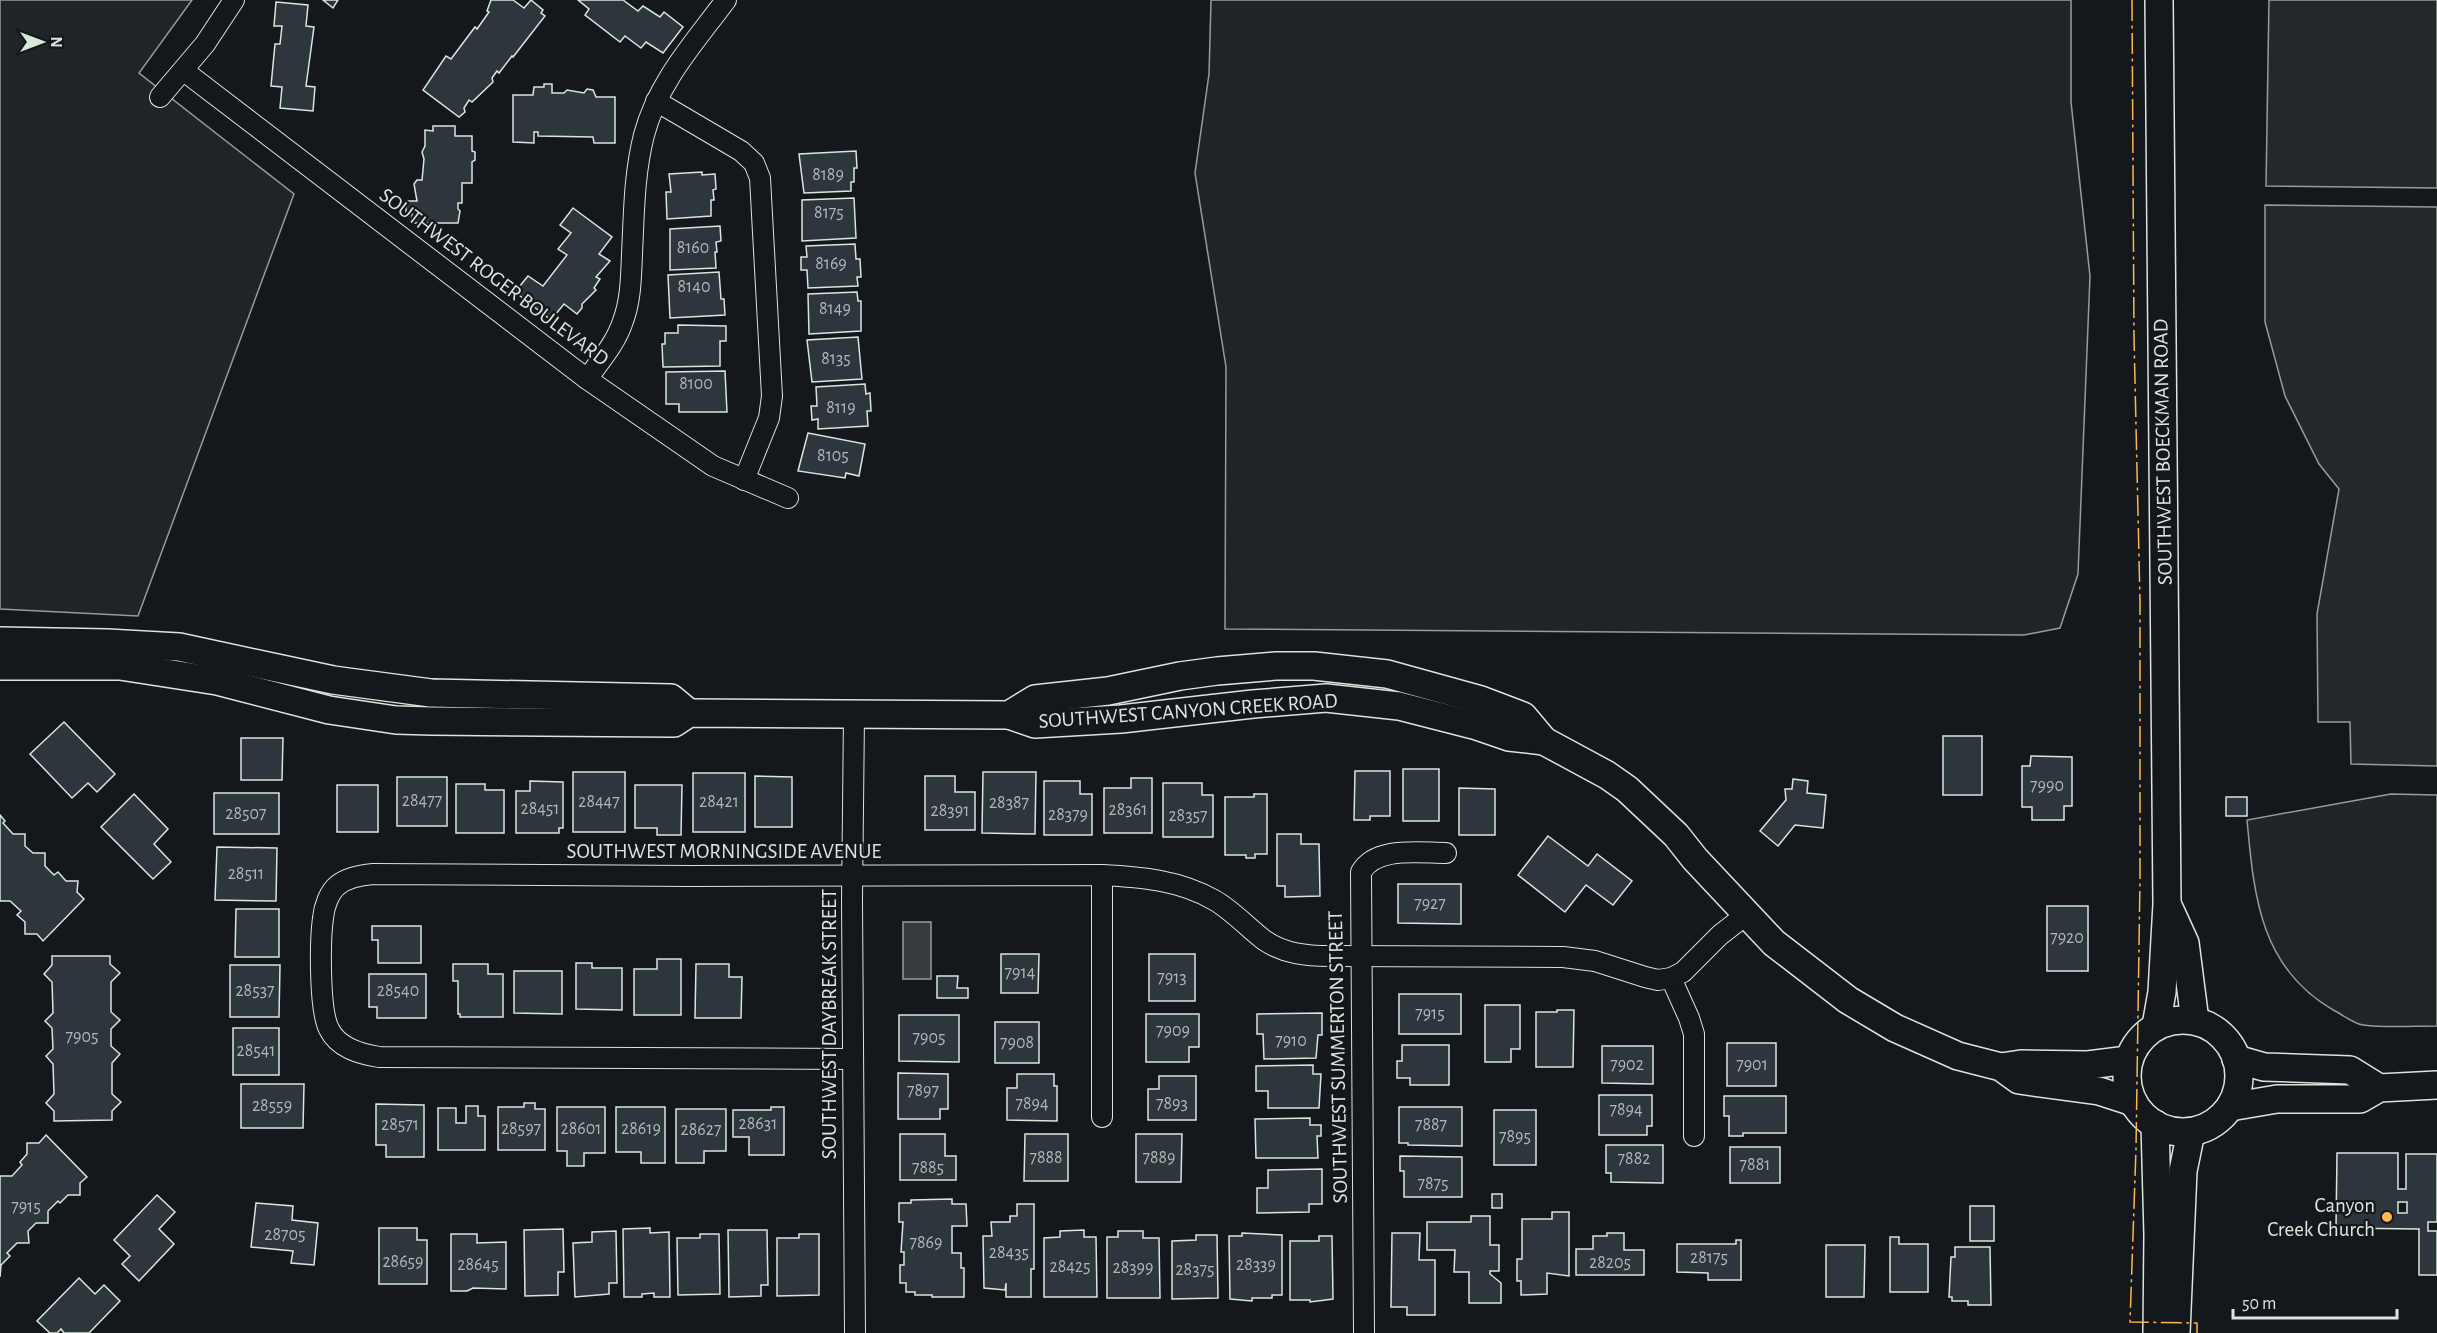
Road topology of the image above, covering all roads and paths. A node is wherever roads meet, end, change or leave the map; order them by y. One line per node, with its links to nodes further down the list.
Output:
1 (234, 0): 4 (street)
2 (726, 0): 6 (street)
3 (2159, 0): 19 (main road, SOUTHWEST BOECKMAN ROAD)
4 (184, 70): 5 (street); 7 (street, SOUTHWEST ROGER BOULEVARD)
5 (160, 97)
6 (656, 101): 7 (street); 8 (street)
7 (587, 379): 8 (street, SOUTHWEST ROGER BOULEVARD)
8 (744, 480): 9 (street, SOUTHWEST ROGER BOULEVARD)
9 (788, 498)
10 (0, 641): 12 (main road)
11 (0, 666): 12 (main road, SOUTHWEST CANYON CREEK ROAD)
12 (689, 713): 13 (main road, SOUTHWEST CANYON CREEK ROAD)
13 (854, 714): 14 (main road, SOUTHWEST CANYON CREEK ROAD); 18 (street, SOUTHWEST DAYBREAK STREET)
14 (1009, 715): 15 (main road, SOUTHWEST CANYON CREEK ROAD); 15 (main road, SOUTHWEST CANYON CREEK ROAD)
15 (1544, 741): 20 (main road, SOUTHWEST CANYON CREEK ROAD)
16 (1446, 853): 21 (street, SOUTHWEST SUMMERTON STREET)
17 (1102, 875): 18 (street, SOUTHWEST MORNINGSIDE AVENUE); 21 (street, SOUTHWEST MORNINGSIDE AVENUE); 33 (street)
18 (852, 876): 25 (street, SOUTHWEST DAYBREAK STREET); 25 (street, SOUTHWEST MORNINGSIDE AVENUE)
19 (2167, 904): 23 (main road, SOUTHWEST BOECKMAN ROAD); 24 (main road, SOUTHWEST BOECKMAN ROAD)
20 (1747, 914): 22 (street); 28 (main road, SOUTHWEST CANYON CREEK ROAD)
21 (1361, 957): 22 (street, SOUTHWEST MORNINGSIDE AVENUE); 38 (street, SOUTHWEST SUMMERTON STREET)
22 (1671, 978): 36 (street)
23 (2195, 1021): 24 (main road); 26 (main road)
24 (2156, 1026): 27 (main road)
25 (853, 1059): 37 (street, SOUTHWEST DAYBREAK STREET)
26 (2236, 1059): 30 (main road); 32 (main road)
27 (2128, 1060): 28 (main road, SOUTHWEST CANYON CREEK ROAD); 31 (main road)
28 (2001, 1067): 31 (main road, SOUTHWEST CANYON CREEK ROAD)
29 (2437, 1085): 30 (main road)
30 (2379, 1088): 32 (main road)
31 (2133, 1102): 34 (main road)
32 (2229, 1107): 35 (main road)
33 (1102, 1117)
34 (2155, 1124): 35 (main road); 39 (main road)
35 (2191, 1132): 40 (main road)
36 (1694, 1136)
37 (855, 1333)
38 (1364, 1333)
39 (2157, 1333)
40 (2176, 1333)

